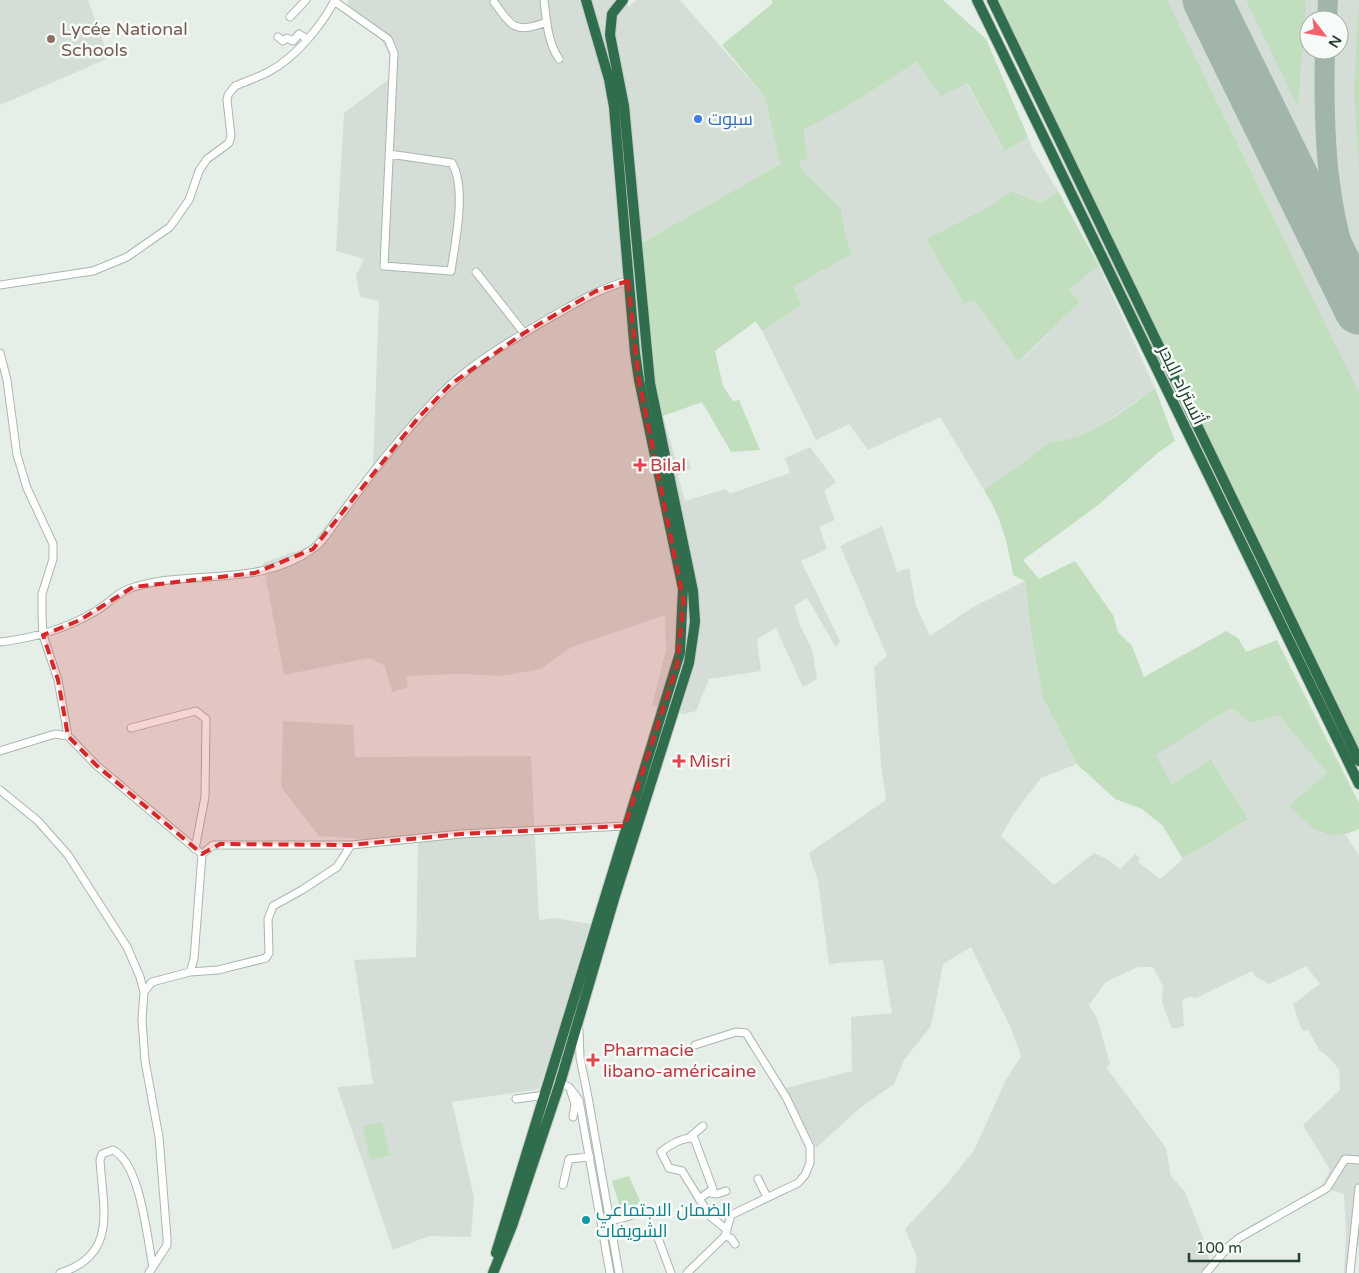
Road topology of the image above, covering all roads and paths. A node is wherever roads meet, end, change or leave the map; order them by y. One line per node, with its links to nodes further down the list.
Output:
1 (306, 0): 9 (street)
2 (544, 0): 10 (street)
3 (586, 0): 16 (highway)
4 (623, 0): 36 (highway)
5 (977, 0): 26 (highway, أتستراد البحر)
6 (992, 0): 25 (highway, أتستراد البحر)
7 (335, 1): 12 (street); 14 (street)
8 (494, 2): 10 (street)
9 (290, 17)
10 (547, 22): 13 (street)
11 (278, 37): 12 (street)
12 (307, 39): 17 (street)
13 (559, 58)
14 (390, 154): 14 (street)
15 (476, 272): 18 (street)
16 (628, 281): 18 (street); 28 (highway)
17 (0, 285)
18 (524, 333): 20 (street)
19 (0, 353): 20 (street)
20 (43, 635): 21 (street); 23 (street)
21 (0, 642)
22 (132, 728): 30 (street)
23 (68, 736): 24 (street); 30 (street)
24 (0, 752)
25 (1359, 761)
26 (1359, 784)
27 (0, 790): 33 (street)
28 (625, 826): 29 (street); 39 (highway)
29 (351, 845): 31 (street); 32 (street)
30 (195, 849): 31 (street)
31 (202, 854): 32 (street)
32 (190, 972): 34 (street)
33 (140, 977): 34 (street); 35 (street)
34 (156, 981): 35 (street)
35 (144, 992): 58 (street)
36 (579, 1024): 38 (highway); 54 (street)
37 (695, 1045): 51 (street)
38 (564, 1085): 41 (street); 44 (street); 60 (highway)
39 (545, 1095): 40 (street); 60 (highway)
40 (516, 1099)
41 (573, 1117)
42 (703, 1126): 43 (street)
43 (689, 1138): 50 (street); 52 (street)
44 (590, 1157): 47 (street); 61 (street)
45 (1359, 1160): 65 (street)
46 (758, 1179): 51 (street)
47 (563, 1184)
48 (1359, 1188): 66 (street)
49 (726, 1191): 50 (street)
50 (710, 1193): 52 (street)
51 (767, 1197): 55 (street)
52 (700, 1199): 55 (street)
53 (630, 1216): 54 (street)
54 (608, 1220): 62 (street)
55 (726, 1233): 57 (street); 64 (street)
56 (658, 1238): 63 (street)
57 (735, 1244)
58 (151, 1270): 59 (street)
59 (60, 1273)
60 (492, 1273)
61 (610, 1273)
62 (619, 1273)
63 (671, 1273)
64 (688, 1273)
65 (1206, 1273)
66 (1350, 1273)

